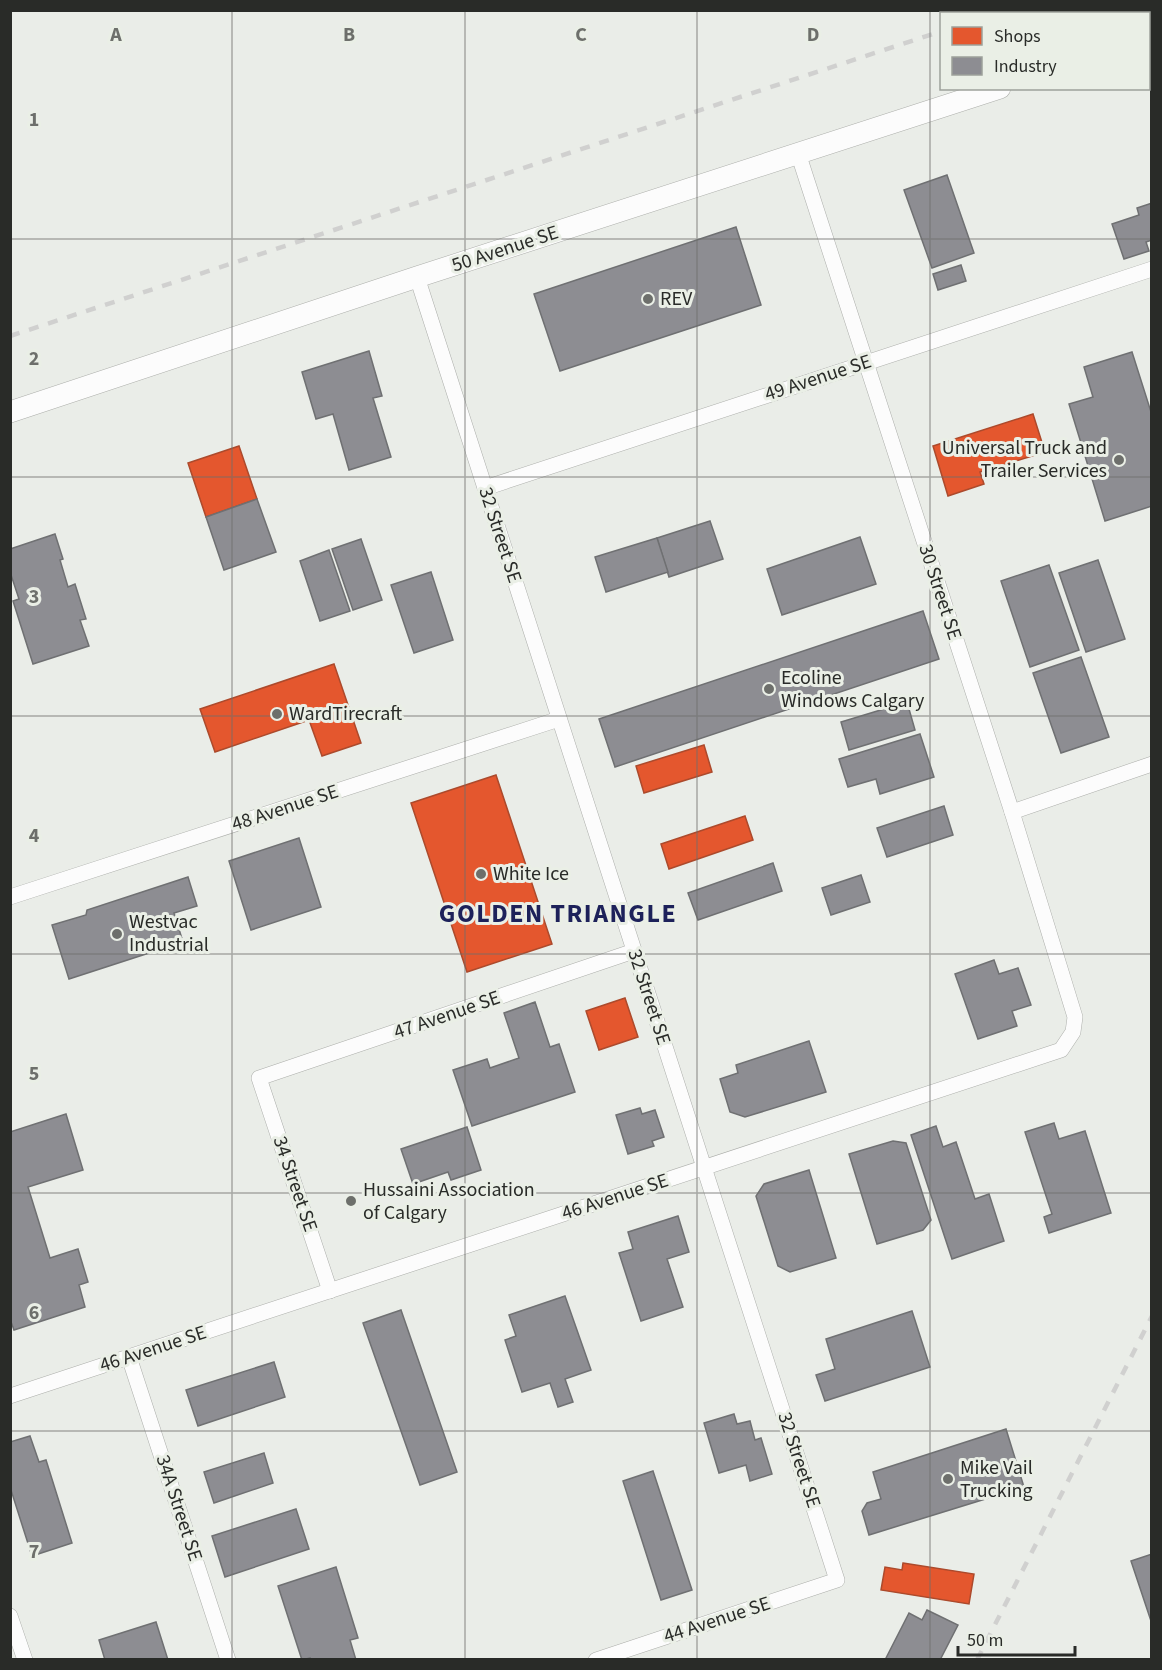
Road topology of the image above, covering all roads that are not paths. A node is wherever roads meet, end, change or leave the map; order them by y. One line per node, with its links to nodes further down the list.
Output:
1 (994, 90): 2 (street, 50 Avenue SE)
2 (798, 153): 4 (street, 50 Avenue SE); 5 (street, 30 Street SE)
3 (1152, 270): 5 (street, 49 Avenue SE)
4 (417, 278): 6 (street, 50 Avenue SE); 7 (street, 32 Street SE)
5 (865, 362): 7 (street, 49 Avenue SE); 10 (street, 30 Street SE)
6 (10, 412)
7 (485, 488): 8 (street, 32 Street SE)
8 (559, 719): 11 (street, 48 Avenue SE); 12 (street, 32 Street SE)
9 (1152, 764): 10 (street)
10 (1012, 812): 13 (street, 30 Street SE)
11 (10, 897)
12 (634, 951): 14 (street, 47 Avenue SE); 15 (street, 32 Street SE)
13 (1073, 1032): 15 (street, 46 Avenue SE)
14 (259, 1078): 16 (street, 34 Street SE)
15 (704, 1167): 16 (street, 46 Avenue SE); 19 (street, 32 Street SE)
16 (330, 1291): 17 (street, 46 Avenue SE)
17 (129, 1357): 18 (street, 46 Avenue SE); 22 (street, 34A Street SE)
18 (10, 1396)
19 (837, 1580): 23 (street, 44 Avenue SE)
20 (10, 1616): 21 (street)
21 (25, 1659)
22 (228, 1659)
23 (596, 1659)

